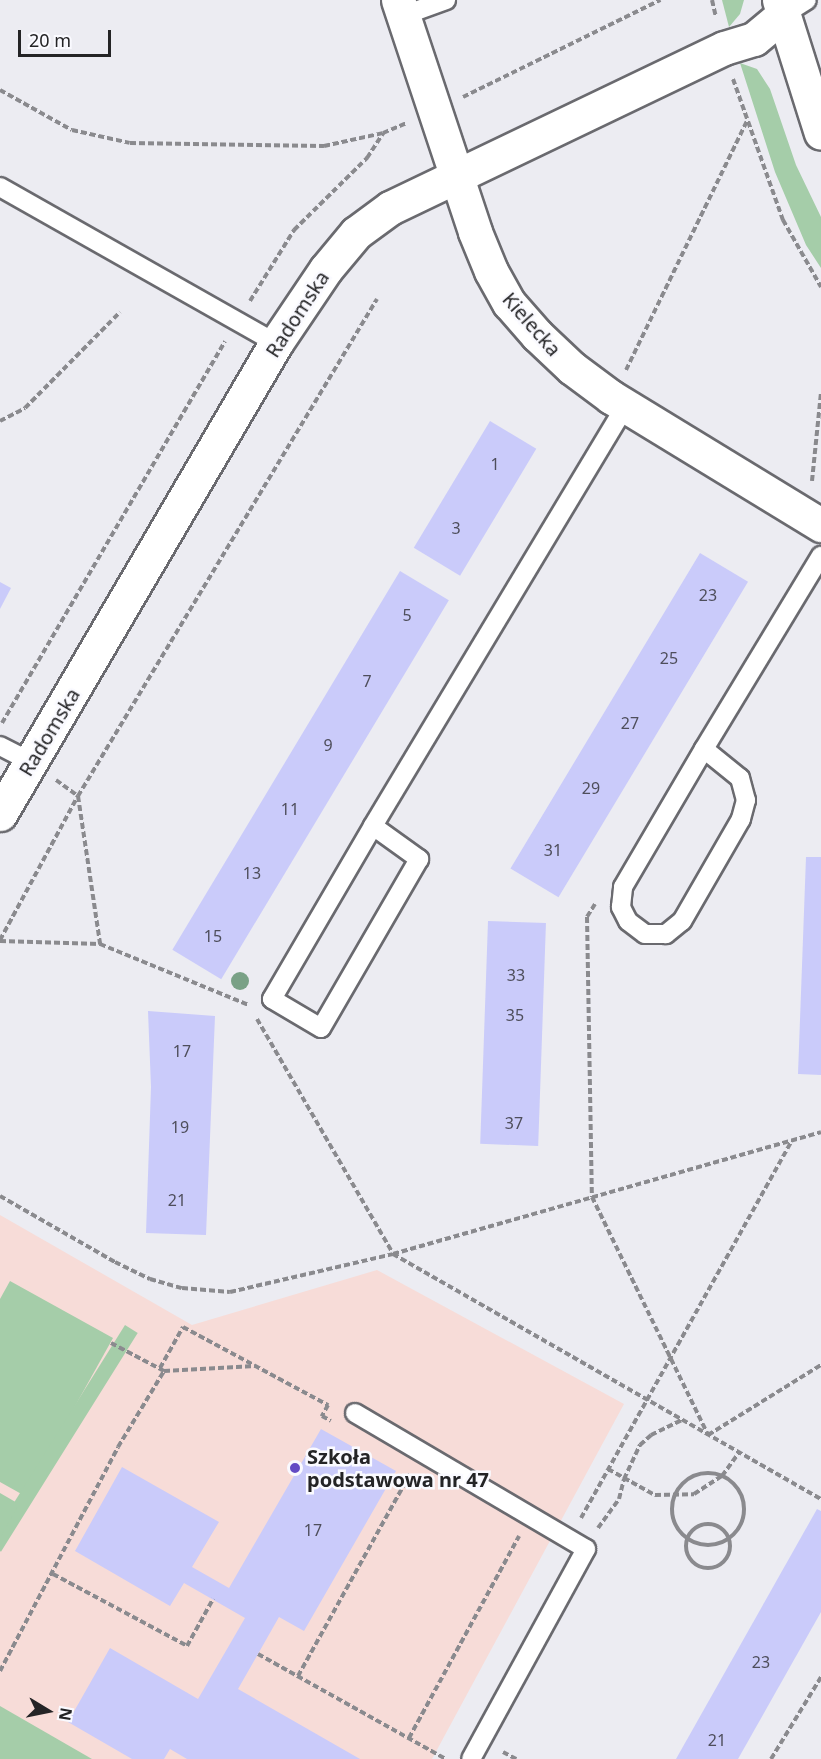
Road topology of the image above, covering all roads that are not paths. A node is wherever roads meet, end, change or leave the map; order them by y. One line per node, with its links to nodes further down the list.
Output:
1 (446, 0): 3 (lane)
2 (789, 5): 4 (street); 5 (street, Radomska)
3 (400, 8): 5 (street, Kielecka)
4 (821, 133)
5 (458, 176): 7 (street, Radomska); 8 (street, Kielecka)
6 (0, 187): 7 (lane)
7 (276, 343): 13 (street, Radomska)
8 (618, 401): 9 (street, Kielecka); 15 (lane)
9 (815, 521)
10 (821, 556): 12 (lane)
11 (0, 746): 13 (lane)
12 (704, 750): 12 (lane)
13 (31, 762): 14 (street, Radomska)
14 (0, 814)
15 (373, 826): 15 (lane)
16 (355, 1413): 17 (lane)
17 (471, 1759)

